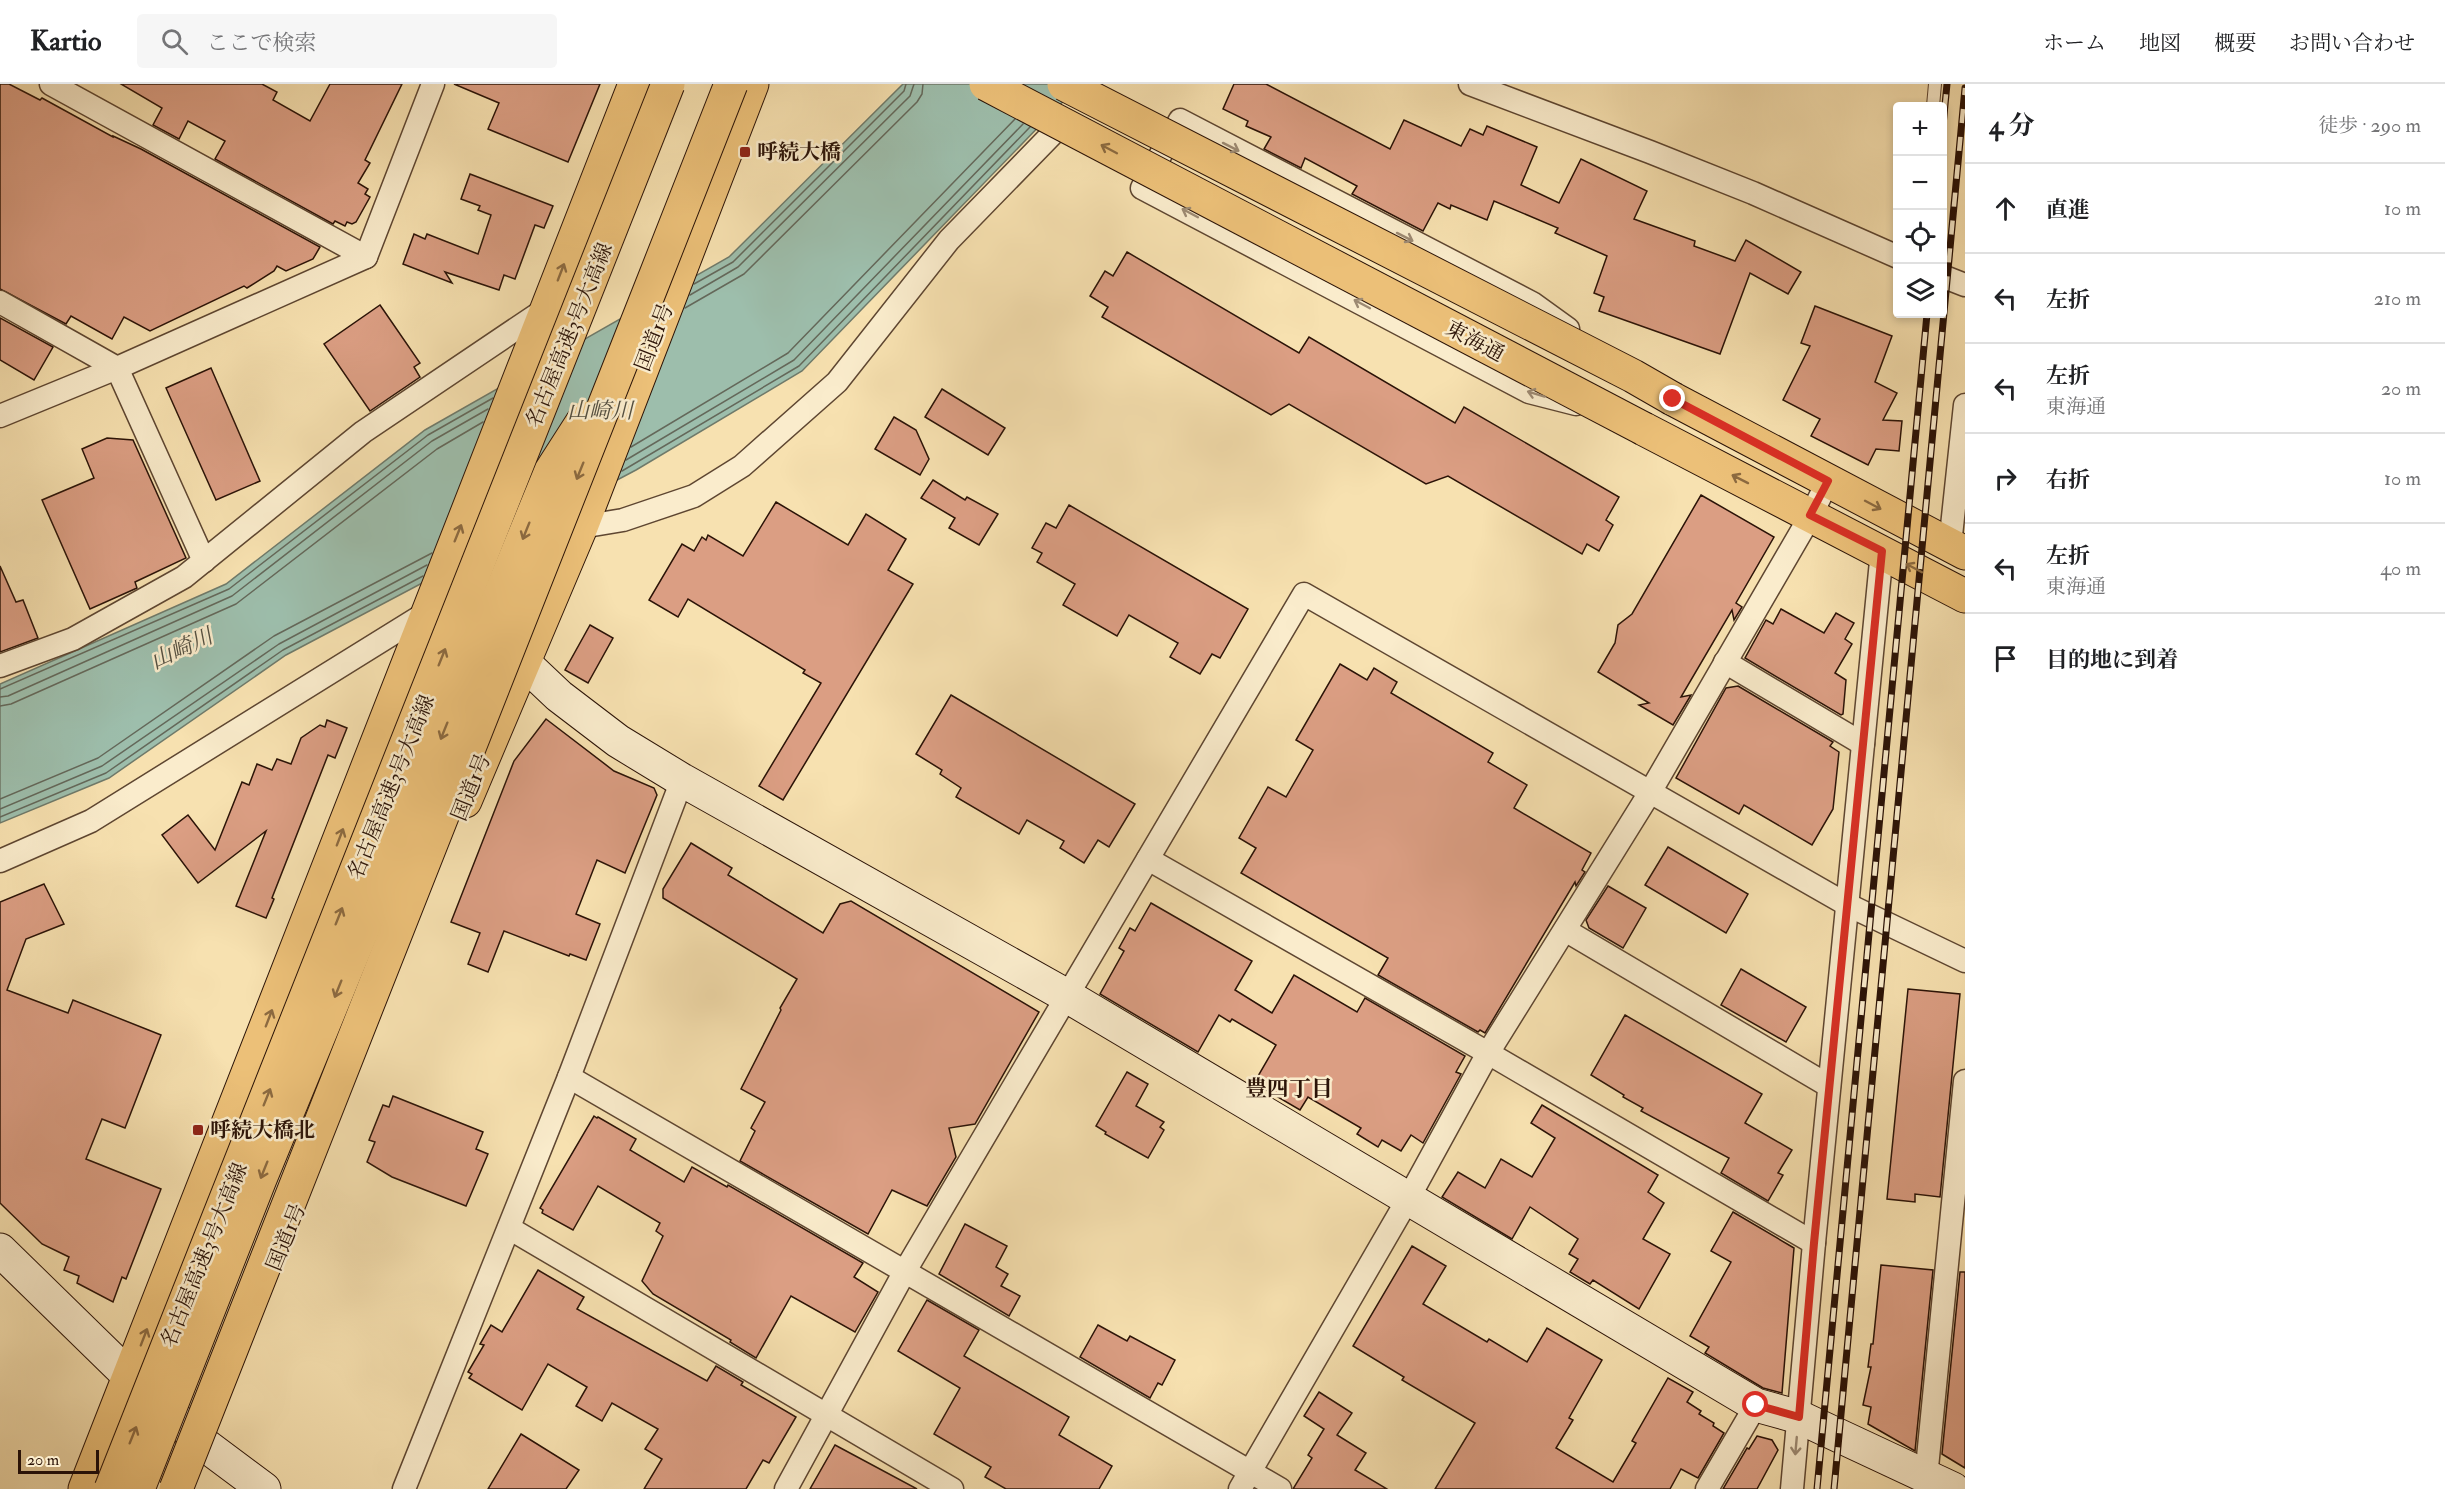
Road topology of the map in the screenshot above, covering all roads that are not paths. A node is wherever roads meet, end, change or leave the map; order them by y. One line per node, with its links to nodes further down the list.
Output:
1 (51, 84): 15 (street)
2 (434, 84): 15 (street)
3 (635, 84): 19 (main road, one-way to 3)
4 (668, 84): 64 (main road, 名古屋高速3号大高線, one-way to 4, bridge)
5 (731, 84): 20 (main road, bridge)
6 (752, 84): 27 (main road, 国道1号)
7 (986, 84): 13 (main road, 東海通, bridge)
8 (1064, 84): 11 (main road, 東海通, bridge)
9 (1470, 84): 14 (street)
10 (1935, 84): 12 (lane)
11 (1100, 93): 22 (main road, 東海通, bridge)
12 (1933, 102)
13 (1062, 124): 24 (main road, 東海通, one-way to 13, bridge); 27 (street)
14 (1893, 255)
15 (366, 257): 21 (street)
16 (1947, 278): 17 (street)
17 (1965, 285)
18 (0, 302): 21 (street)
19 (547, 308): 31 (street); 33 (main road, one-way to 19)
20 (627, 353): 65 (main road, one-way to 65, bridge); 66 (main road, one-way to 66, bridge)
21 (117, 368): 25 (street); 31 (street)
22 (1633, 376): 24 (street, one-way to 22); 26 (main road, 東海通, bridge)
23 (1965, 405): 29 (street)
24 (1612, 414): 28 (main road, 東海通, one-way to 24, bridge)
25 (0, 416)
26 (1828, 481): 28 (street); 29 (main road, 東海通, one-way to 29)
27 (586, 515): 34 (main road, 国道1号)
28 (1810, 515): 30 (main road, 東海通); 35 (street)
29 (1958, 549)
30 (1882, 551): 32 (main road, 東海通, one-way to 30); 37 (street)
31 (204, 561): 36 (street)
32 (1965, 596)
33 (431, 601): 41 (street); 56 (main road, one-way to 33)
34 (522, 661): 38 (street); 60 (main road, 国道1号)
35 (1725, 662): 37 (street); 39 (street)
36 (0, 666)
37 (1863, 744): 42 (street)
38 (682, 780): 45 (street); 47 (street)
39 (1649, 794): 40 (street); 42 (street); 43 (street)
40 (1148, 859): 45 (street); 46 (street)
41 (0, 861)
42 (1846, 904): 44 (street); 49 (street)
43 (1565, 930): 46 (street); 49 (street)
44 (1965, 961)
45 (1067, 996): 51 (street); 55 (street)
46 (1488, 1053): 51 (street); 53 (street)
47 (569, 1077): 52 (street); 55 (street)
48 (1965, 1081): 50 (street)
49 (1829, 1086): 53 (street)
50 (1961, 1138): 62 (street)
51 (1408, 1199): 57 (street); 61 (street)
52 (509, 1228): 58 (street); 69 (street)
53 (1814, 1243): 59 (street)
54 (0, 1250): 56 (street)
55 (905, 1271): 58 (street); 61 (street)
56 (129, 1376): 60 (street); 63 (main road)
57 (1756, 1405): 59 (street); 73 (street)
58 (827, 1416): 70 (street); 71 (street)
59 (1799, 1417): 62 (street); 74 (street, one-way to 74)
60 (201, 1442): 67 (main road, 国道1号); 68 (street)
61 (1245, 1480): 72 (street)
62 (1935, 1484)
63 (85, 1489)
64 (111, 1489)
65 (138, 1489)
66 (176, 1489)
67 (185, 1489)
68 (264, 1489)
69 (404, 1489)
70 (786, 1489)
71 (952, 1489)
72 (1280, 1489)
73 (1707, 1489)
74 (1792, 1489)

